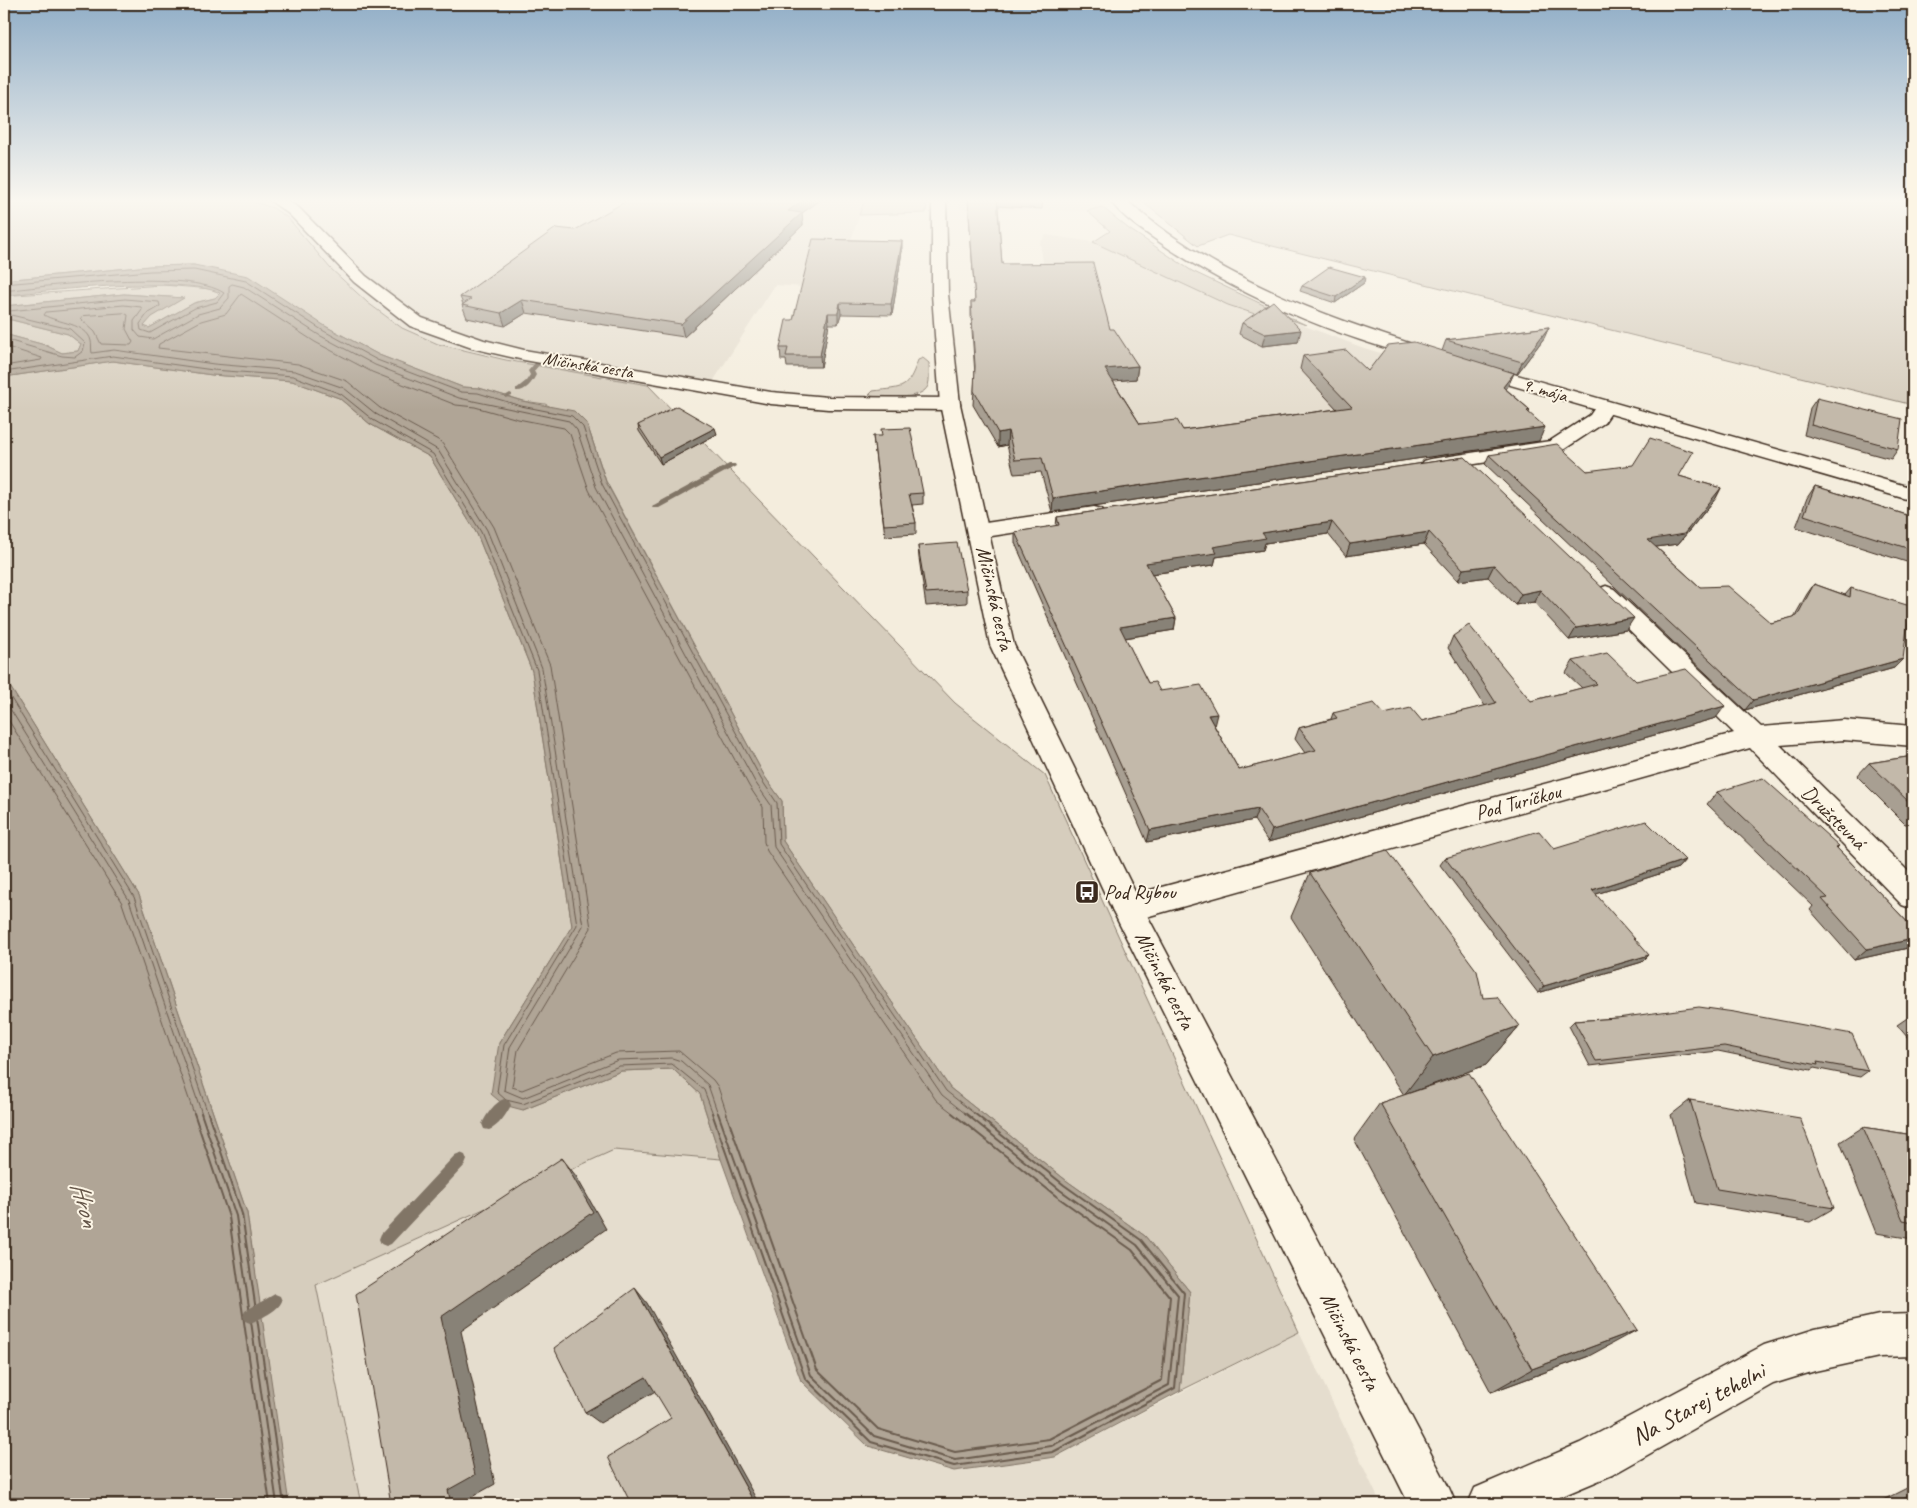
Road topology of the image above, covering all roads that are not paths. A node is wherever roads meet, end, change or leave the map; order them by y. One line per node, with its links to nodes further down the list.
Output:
1 (350, 269): 6 (street, Mičinská cesta)
2 (940, 269): 6 (street, Mičinská cesta)
3 (1219, 269): 4 (street)
4 (1444, 360)
5 (1461, 365): 7 (street, 9. mája)
6 (950, 404): 13 (street, Mičinská cesta)
7 (1605, 407): 8 (street); 11 (street, 9. mája)
8 (1466, 460): 9 (street); 10 (street)
9 (1409, 468)
10 (1488, 481)
11 (1913, 494)
12 (1109, 511): 13 (street)
13 (979, 531): 18 (street, Mičinská cesta)
14 (1588, 577): 16 (street)
15 (1913, 736): 16 (street, Pod Turíčkou)
16 (1755, 737): 17 (street, Družstevná); 18 (street, Pod Turíčkou)
17 (1913, 896)
18 (1128, 909): 20 (street, Mičinská cesta)
19 (1913, 1334): 21 (street, Na Starej tehelni)
20 (1433, 1504)
21 (1491, 1504)

